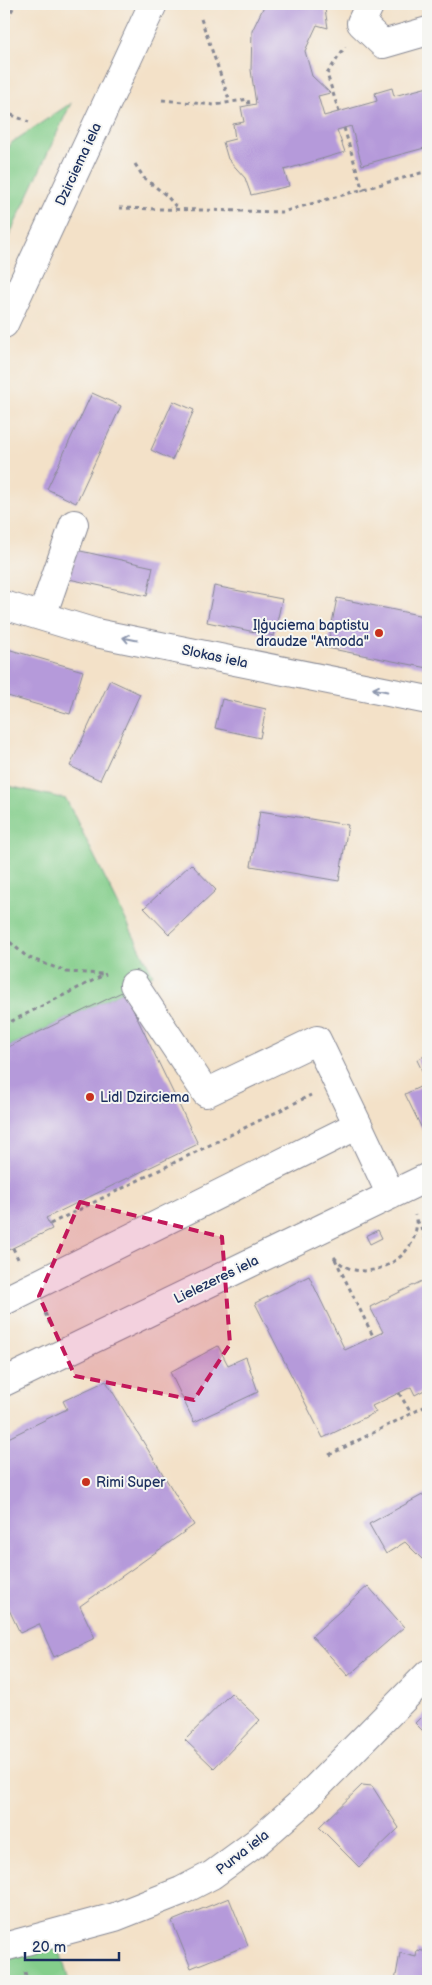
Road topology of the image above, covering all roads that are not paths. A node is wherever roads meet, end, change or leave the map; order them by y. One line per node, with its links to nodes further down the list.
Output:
1 (153, 4): 4 (street, Dzirciema iela)
2 (365, 13): 3 (street)
3 (428, 31)
4 (4, 324)
5 (74, 524): 7 (street)
6 (4, 605): 7 (street, Slokas iela)
7 (42, 616): 8 (street, Slokas iela, one-way to 7)
8 (428, 700)
9 (134, 986): 10 (street)
10 (358, 1125): 11 (street); 12 (street)
11 (408, 1186): 13 (street, Lielezeres iela)
12 (4, 1301)
13 (4, 1382)
14 (428, 1674): 15 (street, Purva iela)
15 (4, 1947)

